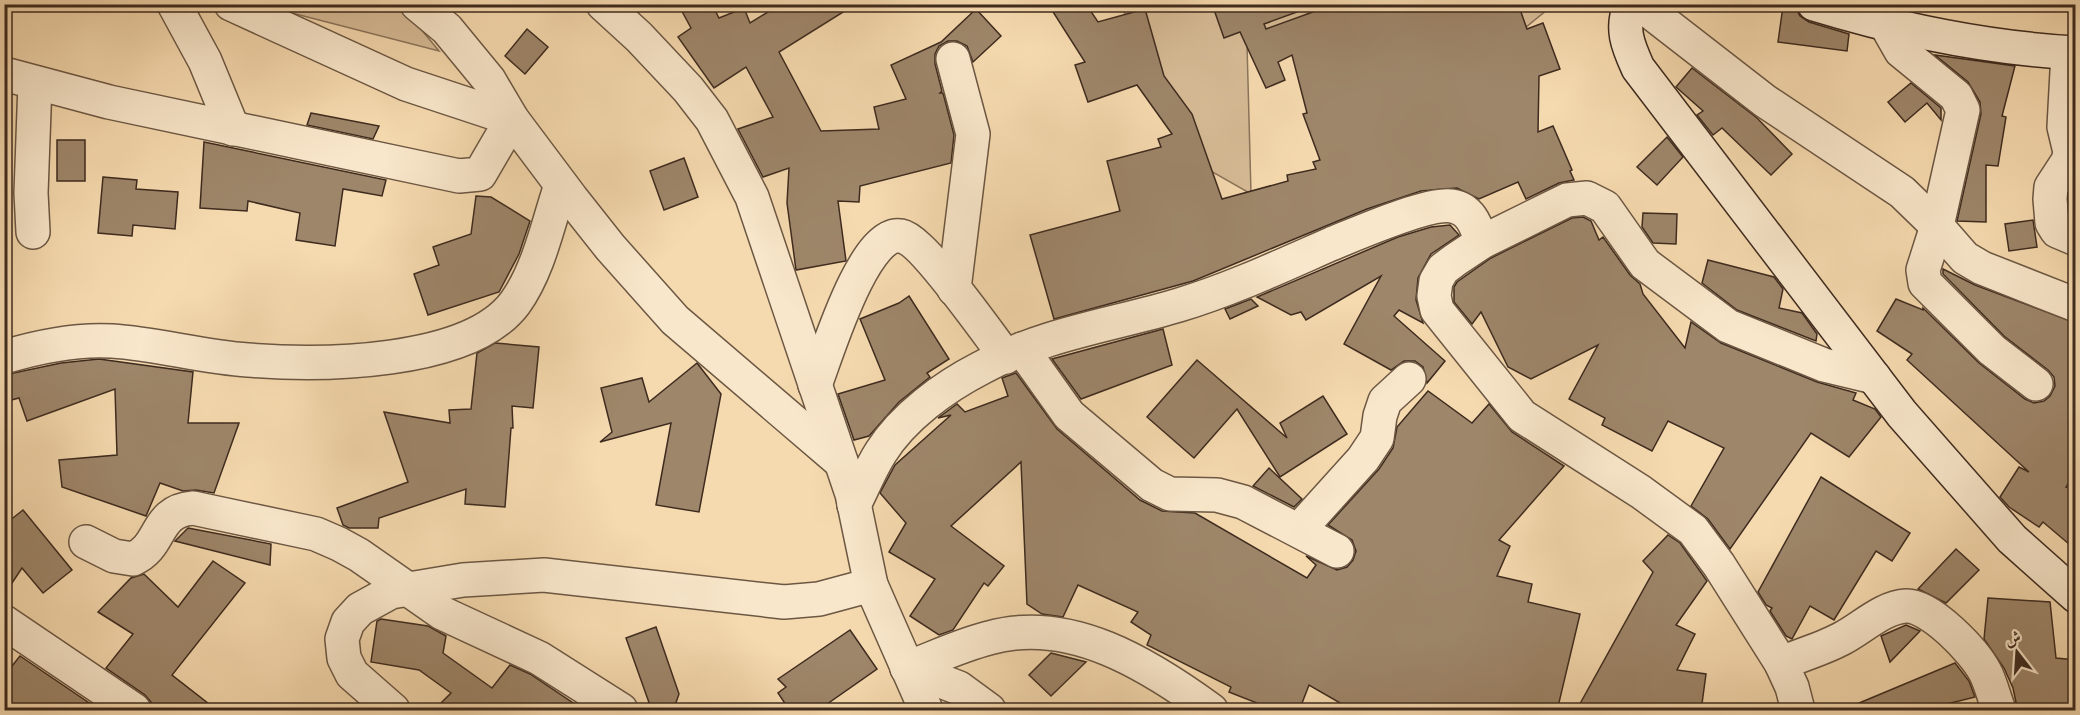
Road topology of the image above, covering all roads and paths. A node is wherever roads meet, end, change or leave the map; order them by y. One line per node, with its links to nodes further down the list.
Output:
1 (174, 4): 13 (street)
2 (231, 4): 12 (street)
3 (417, 4): 12 (street)
4 (603, 4): 26 (street)
5 (1631, 4): 23 (street)
6 (1640, 4): 15 (street)
7 (1814, 4): 8 (street)
8 (1885, 23): 9 (street); 15 (street)
9 (2072, 53): 17 (street)
10 (954, 60): 19 (street)
11 (14, 82): 13 (street); 16 (street)
12 (512, 119): 13 (street); 14 (street)
13 (234, 129)
14 (561, 185): 22 (street); 27 (street)
15 (1938, 226): 20 (street); 25 (street)
16 (33, 232)
17 (2076, 238)
18 (1482, 242): 21 (street); 23 (street); 36 (street)
19 (954, 289): 21 (street); 26 (street)
20 (2076, 305)
21 (1014, 353): 28 (street); 29 (street)
22 (4, 357)
23 (1874, 377): 34 (street)
24 (1409, 379): 29 (street)
25 (2037, 384)
26 (815, 385): 27 (street)
27 (841, 462): 28 (street)
28 (854, 505): 32 (street)
29 (1299, 530): 31 (street)
30 (86, 542): 33 (street)
31 (1337, 551)
32 (871, 585): 33 (street); 37 (street)
33 (409, 589): 39 (street); 40 (street)
34 (2076, 596)
35 (4, 622): 38 (street)
36 (1782, 663): 44 (street); 45 (street)
37 (907, 668): 41 (street); 42 (street); 43 (street)
38 (134, 711)
39 (393, 711)
40 (621, 711)
41 (926, 711)
42 (989, 711)
43 (1211, 711)
44 (1798, 711)
45 (1998, 711)

